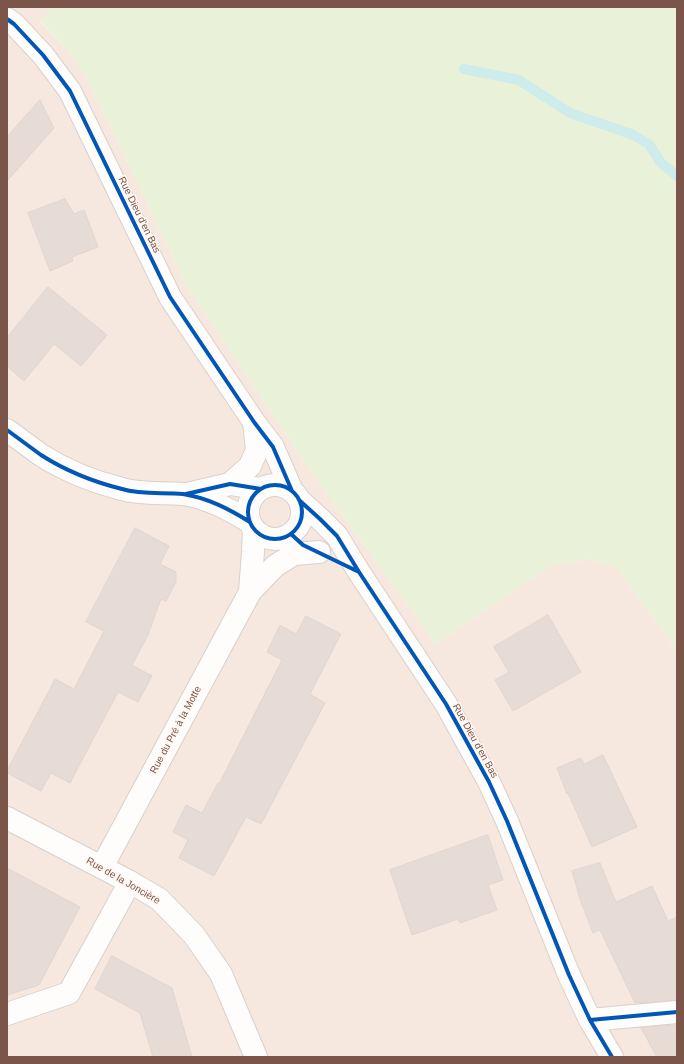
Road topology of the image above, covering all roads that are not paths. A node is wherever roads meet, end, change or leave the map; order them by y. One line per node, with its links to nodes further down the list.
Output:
1 (14, 17): 2 (street, Rue Dieu d'en Bas)
2 (254, 422): 4 (street); 7 (street)
3 (7, 430): 6 (street)
4 (230, 484): 5 (street); 6 (street)
5 (261, 489): 7 (street); 8 (street)
6 (183, 494): 8 (street)
7 (296, 496): 9 (street); 12 (street, Rue Dieu d'en Bas)
8 (252, 526): 9 (street); 13 (street, Rue du Pré à la Motte)
9 (290, 535): 10 (street, Rue Dieu d'en Bas); 11 (street, Rue du Pré à la Motte)
10 (320, 552): 11 (street, Rue du Pré à la Motte); 12 (street, Rue Dieu d'en Bas)
11 (276, 566): 13 (street, Rue du Pré à la Motte)
12 (359, 572): 19 (street, Rue Dieu d'en Bas)
13 (250, 592): 15 (street, Rue du Pré à la Motte)
14 (7, 818): 15 (street, Rue de la Joncière)
15 (102, 867): 16 (street, Rue de la Joncière)
16 (130, 882): 18 (street); 20 (street, Rue de la Joncière)
17 (677, 1012): 19 (street)
18 (7, 1014)
19 (590, 1020): 21 (street, Rue Dieu d'en Bas)
20 (256, 1057)
21 (612, 1057)

